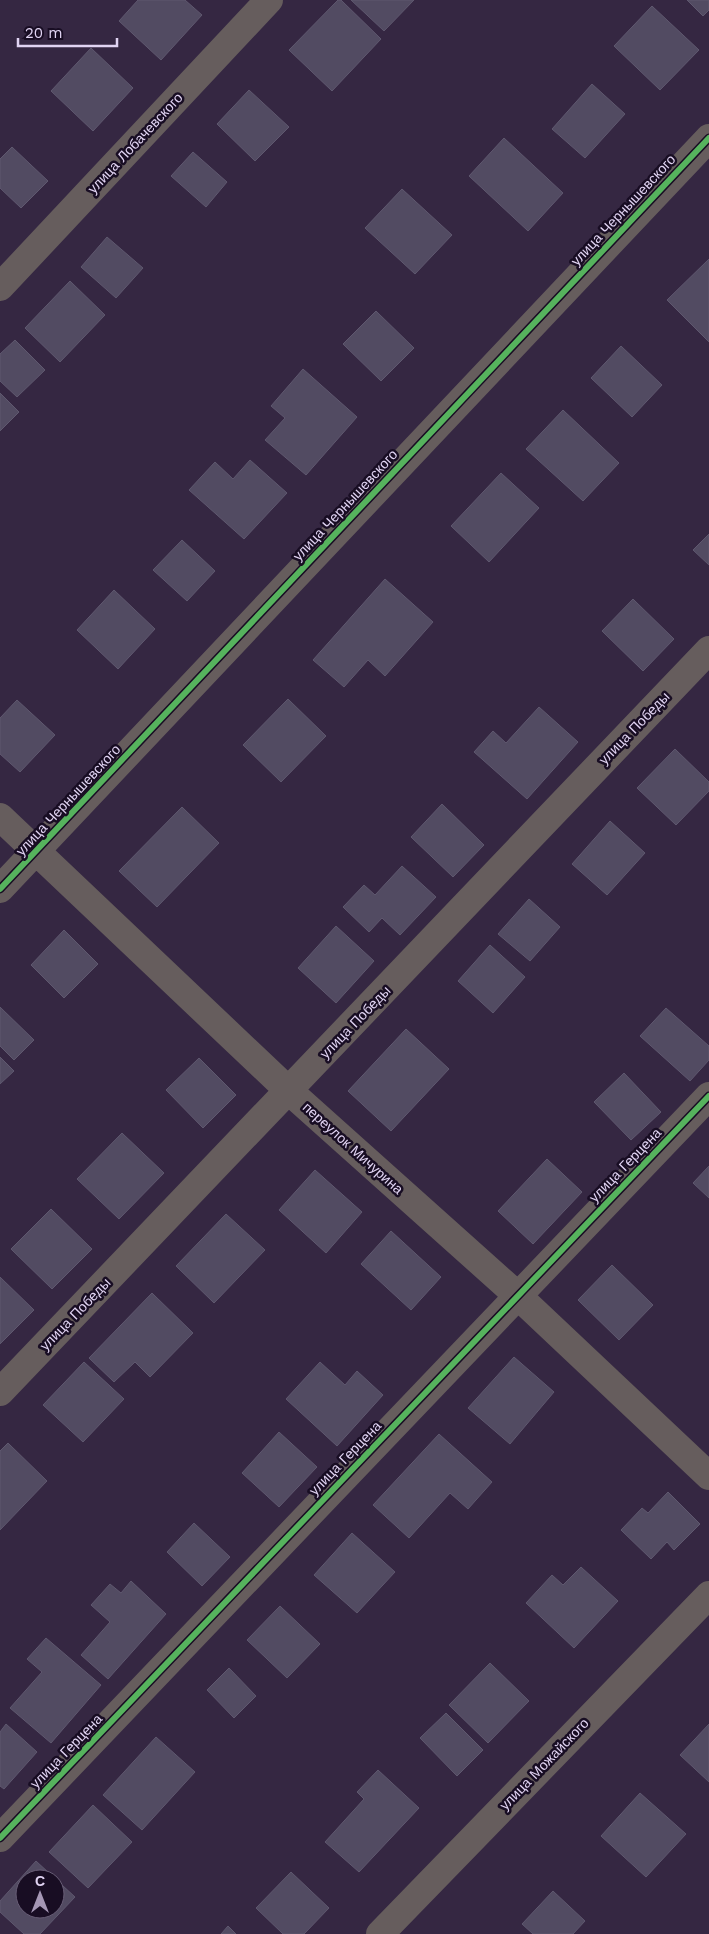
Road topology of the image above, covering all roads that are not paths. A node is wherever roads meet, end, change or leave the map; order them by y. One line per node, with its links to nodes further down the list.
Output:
1 (269, 0): 3 (street, улица Лобачевского)
2 (709, 138): 6 (street, улица Чернышевского)
3 (0, 287)
4 (709, 650): 8 (street, улица Победы)
5 (0, 817): 6 (street, переулок Мичурина)
6 (36, 851): 7 (street, улица Чернышевского); 8 (street, переулок Мичурина)
7 (0, 889)
8 (289, 1091): 10 (street, переулок Мичурина); 11 (street, улица Победы)
9 (709, 1096): 10 (street, улица Герцена)
10 (517, 1296): 12 (street, переулок Мичурина); 14 (street, улица Герцена)
11 (0, 1392)
12 (709, 1476)
13 (709, 1595): 15 (street, улица Можайского)
14 (0, 1838)
15 (380, 1934)

